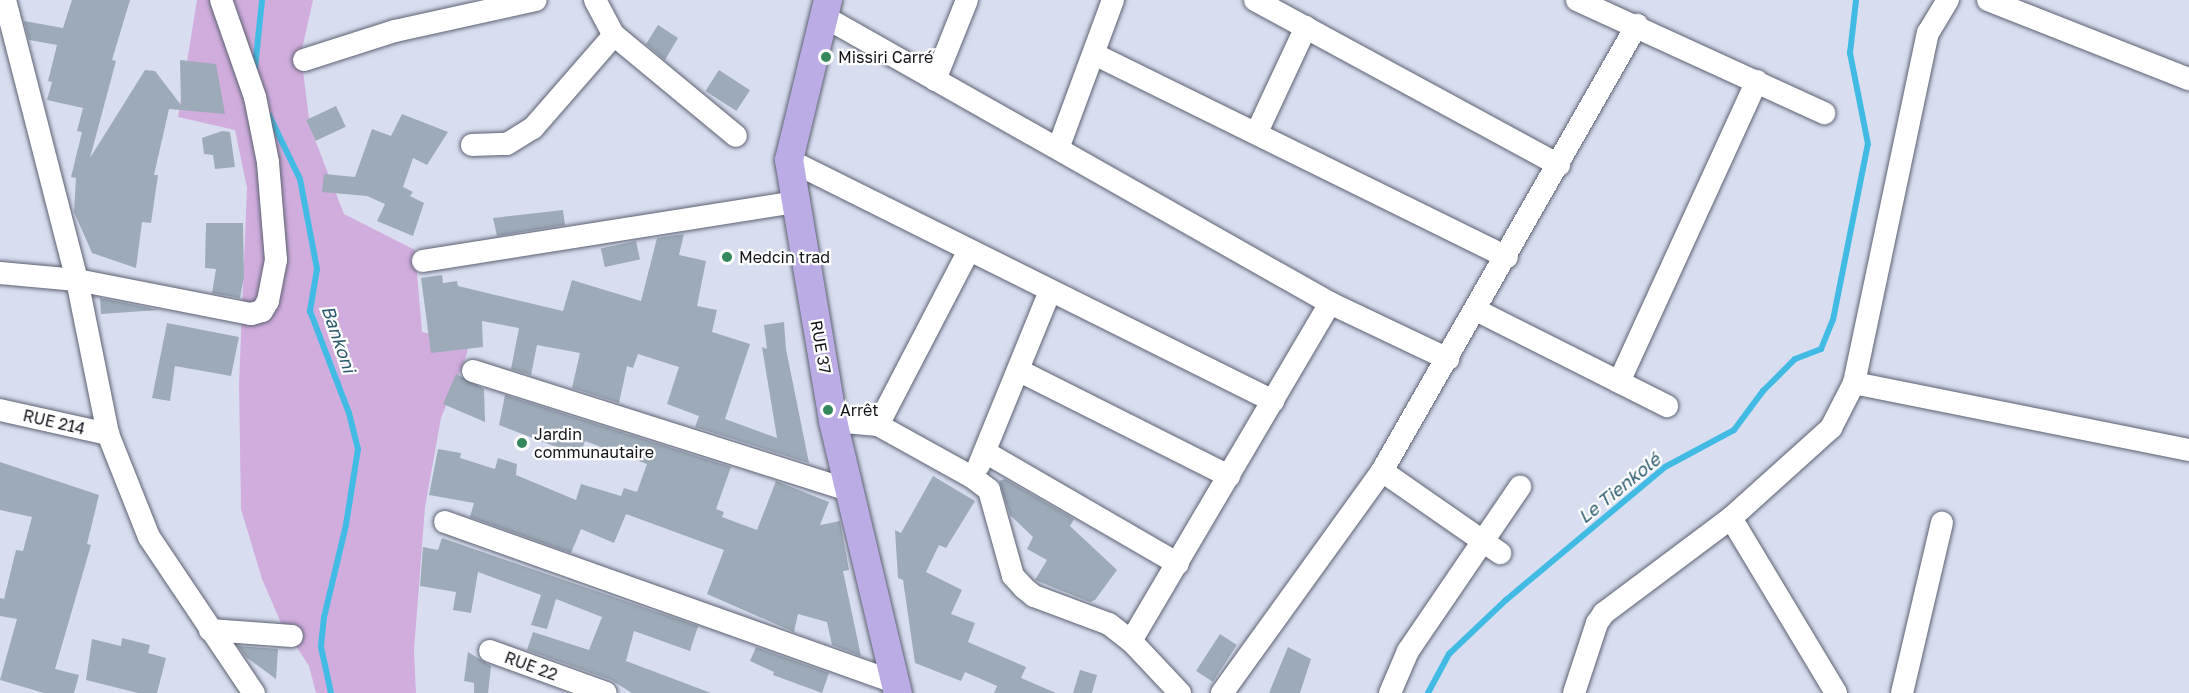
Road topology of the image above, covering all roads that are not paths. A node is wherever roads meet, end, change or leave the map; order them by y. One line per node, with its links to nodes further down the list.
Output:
1 (5, 0): 32 (street)
2 (221, 0): 32 (street)
3 (536, 0): 16 (street)
4 (595, 0): 14 (street)
5 (967, 0): 18 (street)
6 (1113, 0): 15 (street)
7 (1255, 0): 13 (street)
8 (1577, 0): 12 (street)
9 (1947, 0): 40 (street)
10 (1988, 0): 17 (street)
11 (826, 8): 18 (street); 25 (main road, RUE 37)
12 (1637, 25): 19 (street); 26 (street)
13 (1306, 27): 21 (street); 26 (street)
14 (614, 35): 22 (street); 23 (street)
15 (1094, 54): 21 (street); 24 (street)
16 (304, 60)
17 (2189, 79)
18 (935, 80): 24 (street)
19 (1757, 81): 20 (street); 39 (street)
20 (1824, 112)
21 (1257, 132): 29 (street)
22 (736, 136)
23 (472, 145)
24 (1059, 146): 34 (street)
25 (789, 160): 27 (main road, RUE 37); 28 (street)
26 (1559, 165): 29 (street)
27 (796, 202): 30 (street); 44 (main road, RUE 37)
28 (969, 250): 33 (street); 45 (street)
29 (1507, 257): 35 (street)
30 (423, 261)
31 (0, 273): 32 (street)
32 (77, 280): 46 (street)
33 (1050, 291): 38 (street); 41 (street)
34 (1330, 303): 36 (street); 41 (street)
35 (1476, 310): 36 (street); 39 (street)
36 (1449, 358): 49 (street)
37 (473, 371): 53 (street)
38 (1020, 371): 48 (street); 50 (street)
39 (1619, 382): 42 (street)
40 (1854, 383): 47 (street); 54 (street)
41 (1273, 401): 50 (street)
42 (1666, 406)
43 (0, 410): 46 (street, RUE 214)
44 (833, 421): 45 (street); 53 (main road, RUE 37)
45 (878, 424): 51 (street)
46 (108, 434): 59 (street)
47 (2189, 450)
48 (986, 452): 51 (street); 58 (street)
49 (1382, 471): 57 (street); 67 (street)
50 (1229, 476): 58 (street)
51 (972, 477): 61 (street)
52 (1520, 487): 57 (street)
53 (849, 490): 63 (main road, RUE 37)
54 (1731, 518): 69 (street); 70 (street)
55 (445, 522): 63 (street)
56 (1942, 523): 71 (street)
57 (1491, 547): 68 (street)
58 (1178, 564): 61 (street)
59 (210, 630): 60 (street); 64 (street)
60 (292, 636)
61 (1131, 641): 66 (street)
62 (490, 651): 65 (street, RUE 22)
63 (896, 688)
64 (254, 693)
65 (606, 693)
66 (1180, 693)
67 (1222, 693)
68 (1390, 693)
69 (1574, 693)
70 (1836, 693)
71 (1902, 693)

